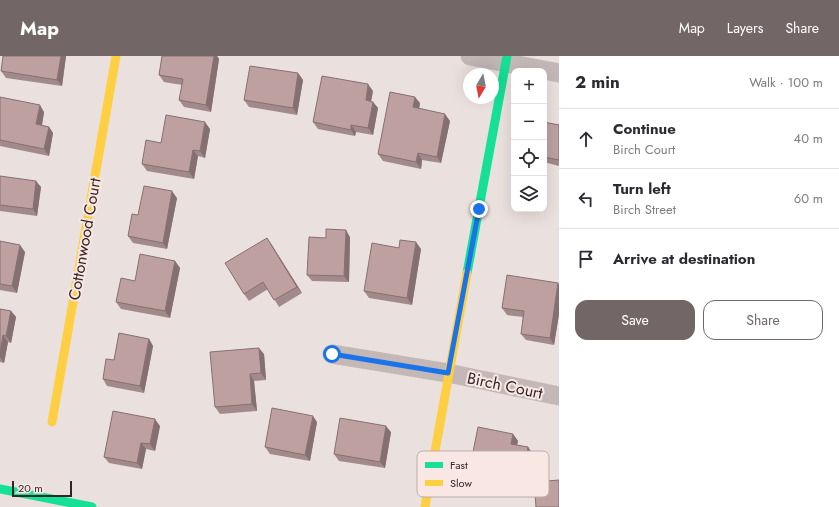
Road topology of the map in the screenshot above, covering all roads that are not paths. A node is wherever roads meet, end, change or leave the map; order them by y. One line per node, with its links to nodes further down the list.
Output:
1 (116, 56): 8 (street, Cottonwood Court)
2 (470, 56): 3 (street)
3 (506, 59): 4 (street); 6 (street)
4 (559, 73)
5 (332, 354): 6 (street, Birch Court)
6 (448, 373): 7 (street, Birch Court); 9 (street)
7 (559, 396)
8 (52, 422)
9 (435, 451)
10 (0, 490): 12 (street)
11 (427, 497): 13 (street)
12 (92, 507)
13 (425, 507)

